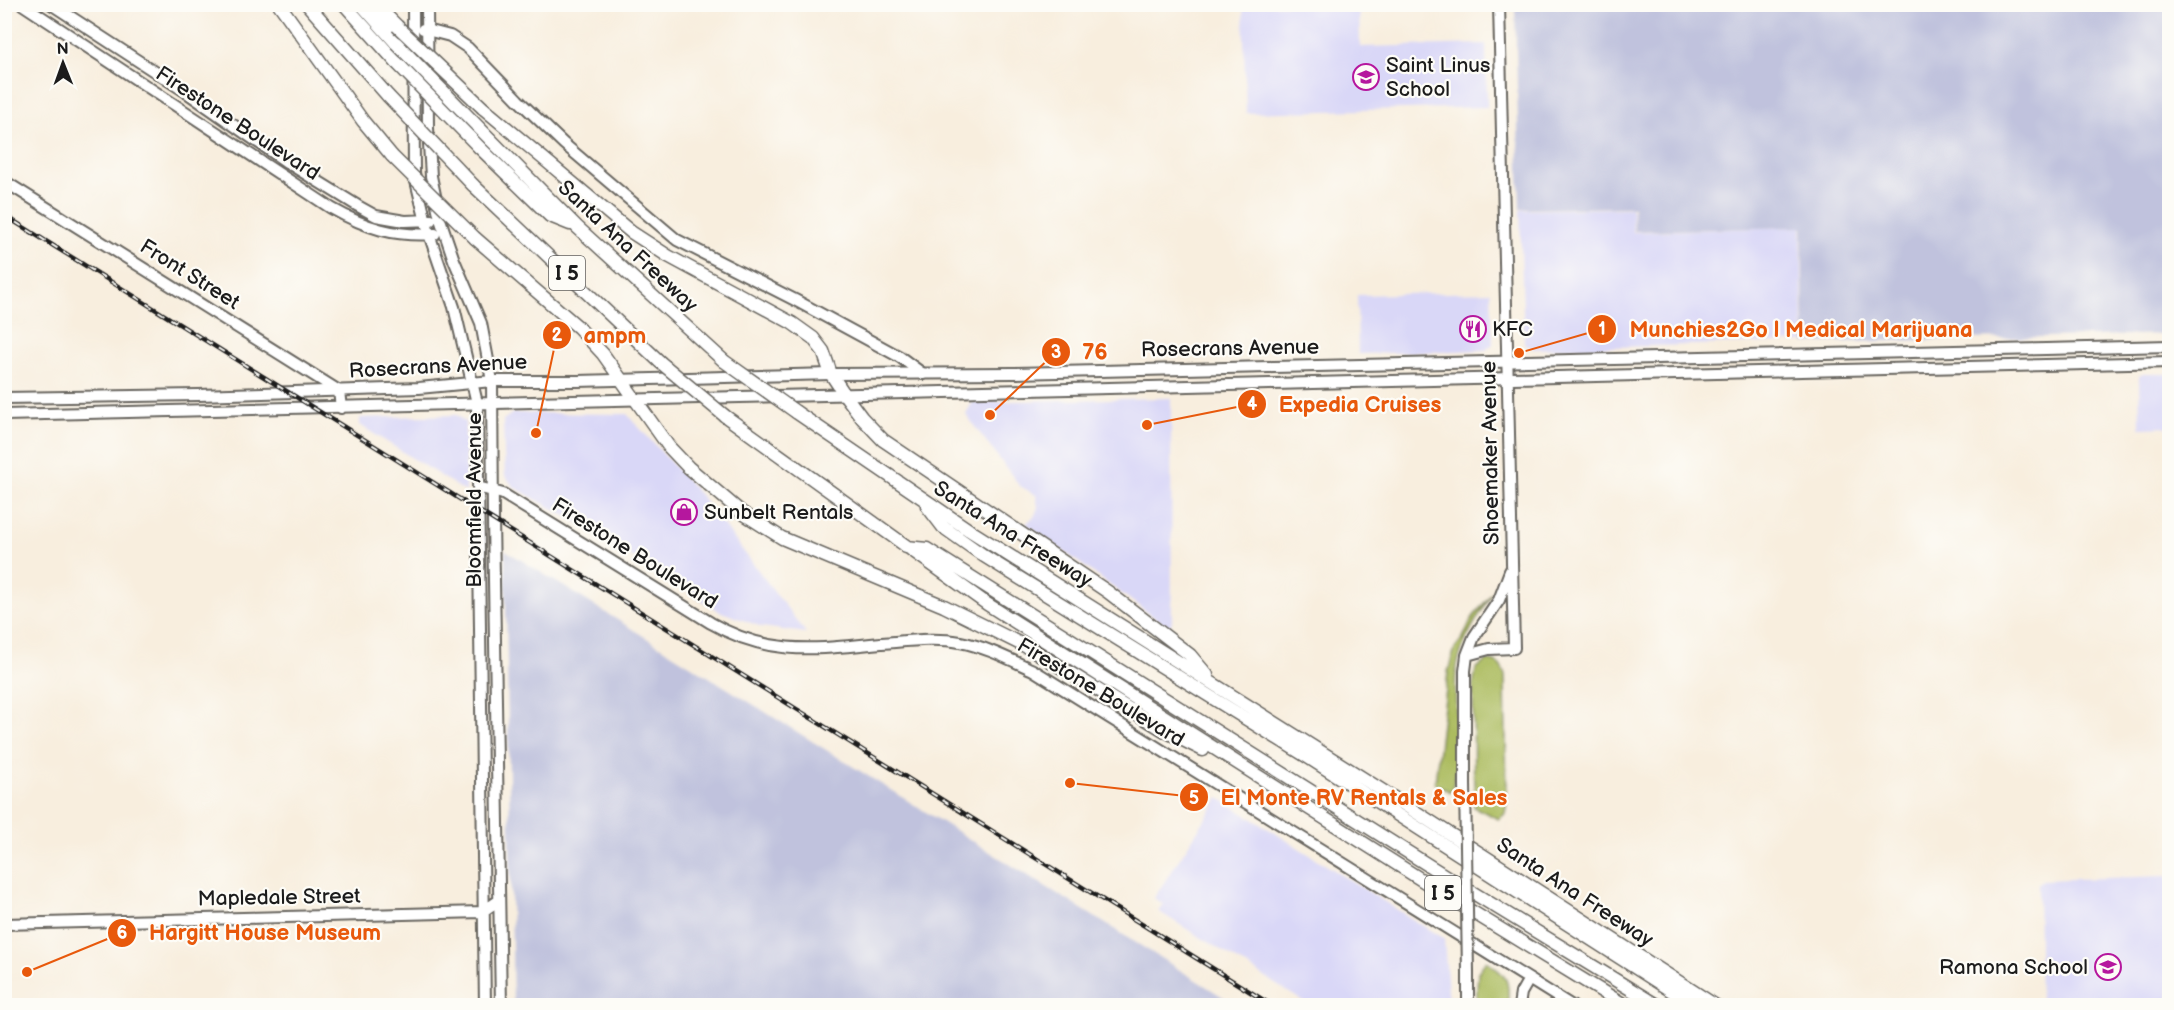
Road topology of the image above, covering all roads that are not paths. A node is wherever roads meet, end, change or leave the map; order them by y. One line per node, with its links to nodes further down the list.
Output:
1 (22, 4): 18 (main road, Firestone Boulevard)
2 (51, 4): 15 (main road, Firestone Boulevard)
3 (279, 4): 31 (highway, bridge)
4 (308, 4): 47 (highway, I 5, bridge)
5 (344, 4): 16 (highway, bridge)
6 (361, 4): 16 (highway, Santa Ana Freeway / I 5, bridge)
7 (375, 4): 26 (highway, bridge)
8 (413, 4): 11 (main road, Bloomfield Avenue)
9 (427, 4): 12 (main road, Bloomfield Avenue)
10 (1499, 4): 21 (main road, Shoemaker Avenue)
11 (414, 29): 12 (main road); 15 (main road, Bloomfield Avenue)
12 (428, 29): 14 (main road, Bloomfield Avenue); 27 (main road)
13 (4, 181): 36 (main road, Front Street)
14 (440, 219): 15 (main road, Firestone Boulevard); 17 (main road, Bloomfield Avenue)
15 (425, 220): 18 (main road, Bloomfield Avenue)
16 (577, 227): 46 (highway, Santa Ana Freeway / I 5, bridge)
17 (445, 233): 18 (main road, Firestone Boulevard); 30 (main road, Bloomfield Avenue)
18 (429, 234): 32 (main road, Bloomfield Avenue)
19 (2169, 346): 20 (main road, Rosecrans Avenue)
20 (1639, 358): 21 (main road, Rosecrans Avenue); 28 (main road)
21 (1508, 362): 23 (main road, Rosecrans Avenue); 29 (main road, Shoemaker Avenue)
22 (2169, 363): 28 (main road, Rosecrans Avenue)
23 (1128, 370): 24 (main road, Rosecrans Avenue); 33 (main road)
24 (1089, 371): 25 (main road, Rosecrans Avenue); 34 (main road)
25 (1044, 373): 27 (main road, Rosecrans Avenue); 35 (main road)
26 (831, 374): 27 (main road, Rosecrans Avenue); 31 (main road, Rosecrans Avenue); 37 (highway)
27 (923, 374)
28 (1637, 375): 29 (main road, Rosecrans Avenue)
29 (1508, 379): 33 (main road, Rosecrans Avenue); 48 (main road, Shoemaker Avenue)
30 (492, 381): 31 (main road, Rosecrans Avenue); 32 (main road, Rosecrans Avenue); 41 (main road, Bloomfield Avenue)
31 (620, 381): 39 (highway)
32 (473, 383): 36 (main road, Rosecrans Avenue); 40 (main road, Bloomfield Avenue)
33 (1129, 388): 34 (main road, Rosecrans Avenue)
34 (1090, 389): 35 (main road, Rosecrans Avenue)
35 (1045, 390): 37 (main road, Rosecrans Avenue)
36 (339, 391): 38 (main road, Rosecrans Avenue); 42 (main road)
37 (844, 395): 39 (main road, Rosecrans Avenue); 50 (highway)
38 (4, 398)
39 (636, 400): 41 (main road, Rosecrans Avenue); 51 (highway)
40 (477, 403): 41 (main road, Rosecrans Avenue); 42 (main road, Rosecrans Avenue); 44 (main road, Bloomfield Avenue)
41 (493, 403): 45 (main road, Bloomfield Avenue)
42 (341, 408): 43 (main road, Rosecrans Avenue)
43 (4, 415)
44 (478, 487): 45 (main road, Firestone Boulevard); 53 (main road, Bloomfield Avenue)
45 (493, 491): 52 (main road, Bloomfield Avenue); 59 (main road, Firestone Boulevard)
46 (923, 500): 50 (highway, Santa Ana Freeway / I 5); 67 (highway)
47 (905, 547): 51 (highway, I 5); 66 (highway)
48 (1512, 566): 49 (main road); 49 (main road, Shoemaker Avenue)
49 (1467, 656): 62 (main road, bridge)
50 (1216, 685): 68 (highway, Santa Ana Freeway / I 5)
51 (1261, 778): 65 (highway, I 5)
52 (498, 901): 53 (main road); 55 (main road, Bloomfield Avenue)
53 (482, 912): 54 (main road, Mapledale Street); 55 (main road); 56 (main road, Bloomfield Avenue)
54 (4, 924)
55 (498, 927): 57 (main road, Bloomfield Avenue)
56 (484, 956): 57 (main road); 58 (main road, Bloomfield Avenue)
57 (500, 967): 58 (main road); 61 (main road, Bloomfield Avenue)
58 (484, 979): 60 (main road, Bloomfield Avenue)
59 (1529, 979): 63 (main road); 64 (main road, Firestone Boulevard)
60 (485, 1005)
61 (501, 1005)
62 (1468, 1005)
63 (1519, 1005)
64 (1572, 1005)
65 (1626, 1005)
66 (1658, 1005)
67 (1695, 1005)
68 (1716, 1005)

